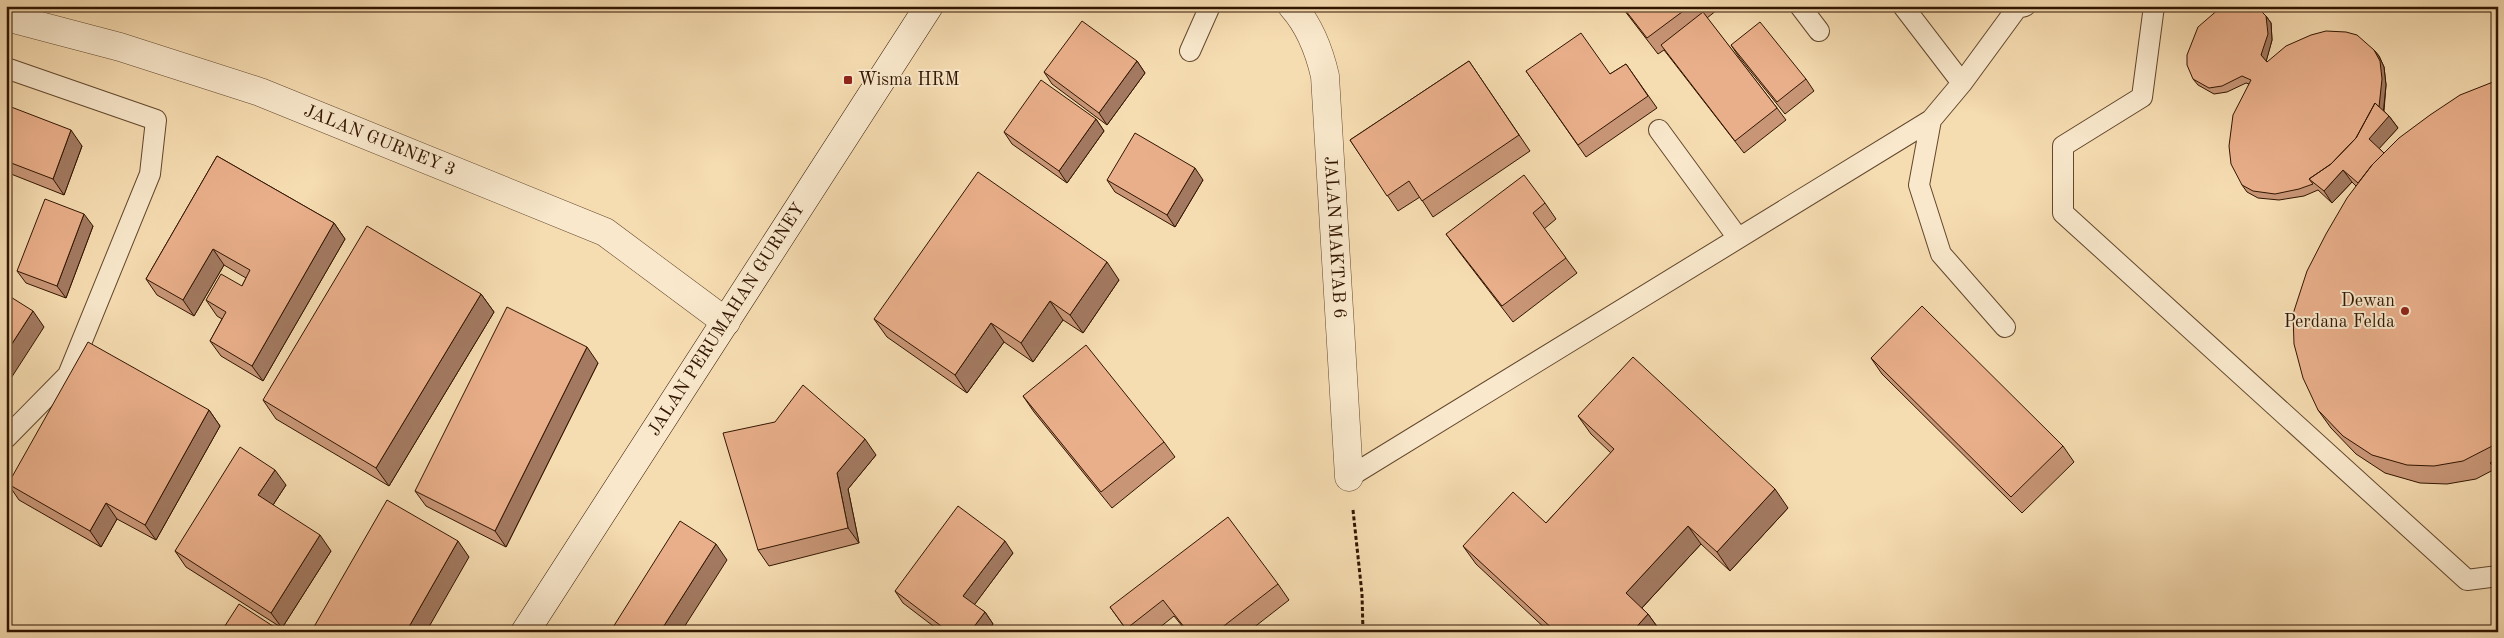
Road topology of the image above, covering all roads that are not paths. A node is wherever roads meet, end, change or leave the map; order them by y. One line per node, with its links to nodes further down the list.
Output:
1 (929, 6): 16 (street, JALAN PERUMAHAN GURNEY)
2 (1210, 6): 10 (lane)
3 (1292, 6): 19 (street, JALAN MAKTAB 6)
4 (1800, 6): 9 (lane)
5 (1903, 6): 12 (lane)
6 (2154, 6): 20 (lane)
7 (2019, 7): 12 (lane)
8 (6, 17): 16 (street, JALAN GURNEY 3)
9 (1820, 32)
10 (1190, 51)
11 (6, 68): 18 (lane)
12 (1962, 83): 13 (lane)
13 (1930, 120): 15 (lane); 17 (lane)
14 (1659, 130): 15 (lane)
15 (1738, 238): 19 (lane)
16 (726, 322): 21 (street, JALAN PERUMAHAN GURNEY)
17 (2005, 327)
18 (6, 438)
19 (1349, 477)
20 (2498, 576)
21 (525, 632)

